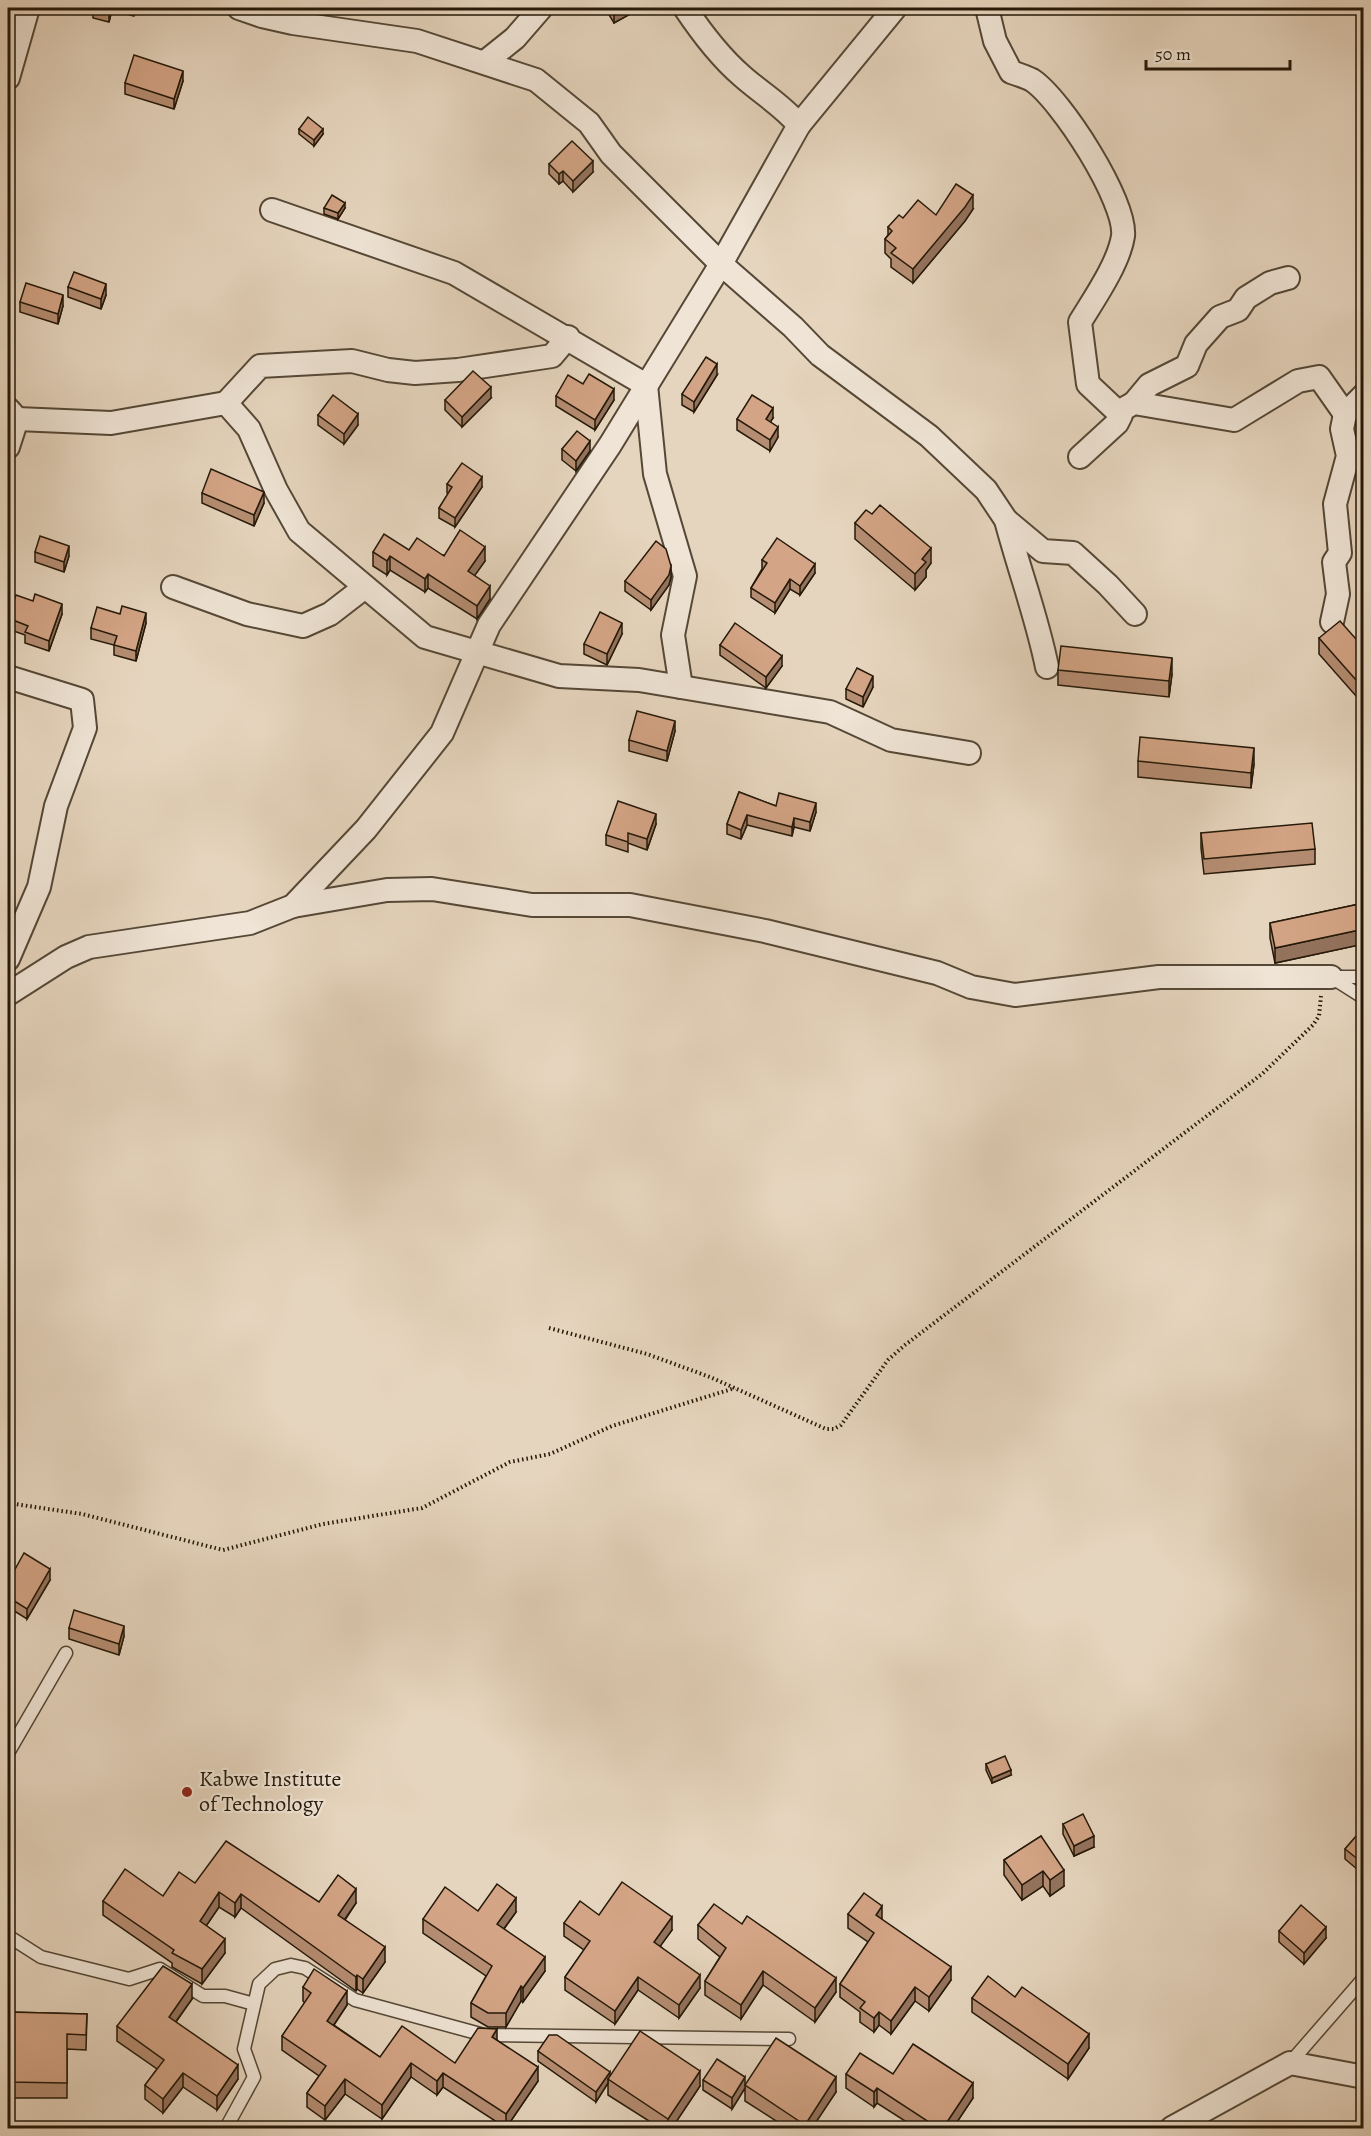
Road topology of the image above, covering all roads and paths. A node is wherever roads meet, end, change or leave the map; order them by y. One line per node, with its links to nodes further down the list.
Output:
1 (28, 8): 8 (street)
2 (239, 8): 7 (street)
3 (538, 8): 7 (street)
4 (685, 8): 9 (street)
5 (895, 8): 9 (street)
6 (987, 8): 17 (street)
7 (485, 62): 11 (street)
8 (8, 78)
9 (799, 125): 11 (street)
10 (272, 210): 13 (street)
11 (721, 264): 14 (street); 22 (street)
12 (1288, 278): 17 (street)
13 (568, 337): 14 (street); 16 (street)
14 (646, 385): 27 (street); 30 (street)
15 (1364, 395): 19 (street)
16 (226, 403): 18 (street); 23 (street)
17 (1126, 408): 19 (street); 21 (street)
18 (12, 413): 20 (street)
19 (1345, 414): 26 (street)
20 (8, 447)
21 (1080, 458)
22 (1006, 520): 25 (street); 28 (street)
23 (365, 586): 24 (street); 27 (street)
24 (173, 587)
25 (1135, 614)
26 (1332, 622)
27 (477, 651): 30 (street); 32 (street)
28 (1047, 667)
29 (8, 677): 33 (street)
30 (681, 687): 31 (street)
31 (969, 753)
32 (293, 906): 34 (street); 36 (street)
33 (8, 959)
34 (1326, 977): 35 (lane); 37 (lane); 39 (path)
35 (1364, 977)
36 (8, 994)
37 (1364, 998)
38 (549, 1328): 39 (path)
39 (735, 1388): 40 (path)
40 (8, 1503)
41 (66, 1653): 42 (lane)
42 (8, 1753)
43 (8, 1936): 45 (lane)
44 (1364, 1978): 47 (lane)
45 (254, 2004): 46 (lane); 49 (lane)
46 (789, 2039)
47 (1290, 2063): 48 (street); 50 (street)
48 (1364, 2077)
49 (226, 2128)
50 (1172, 2128)

